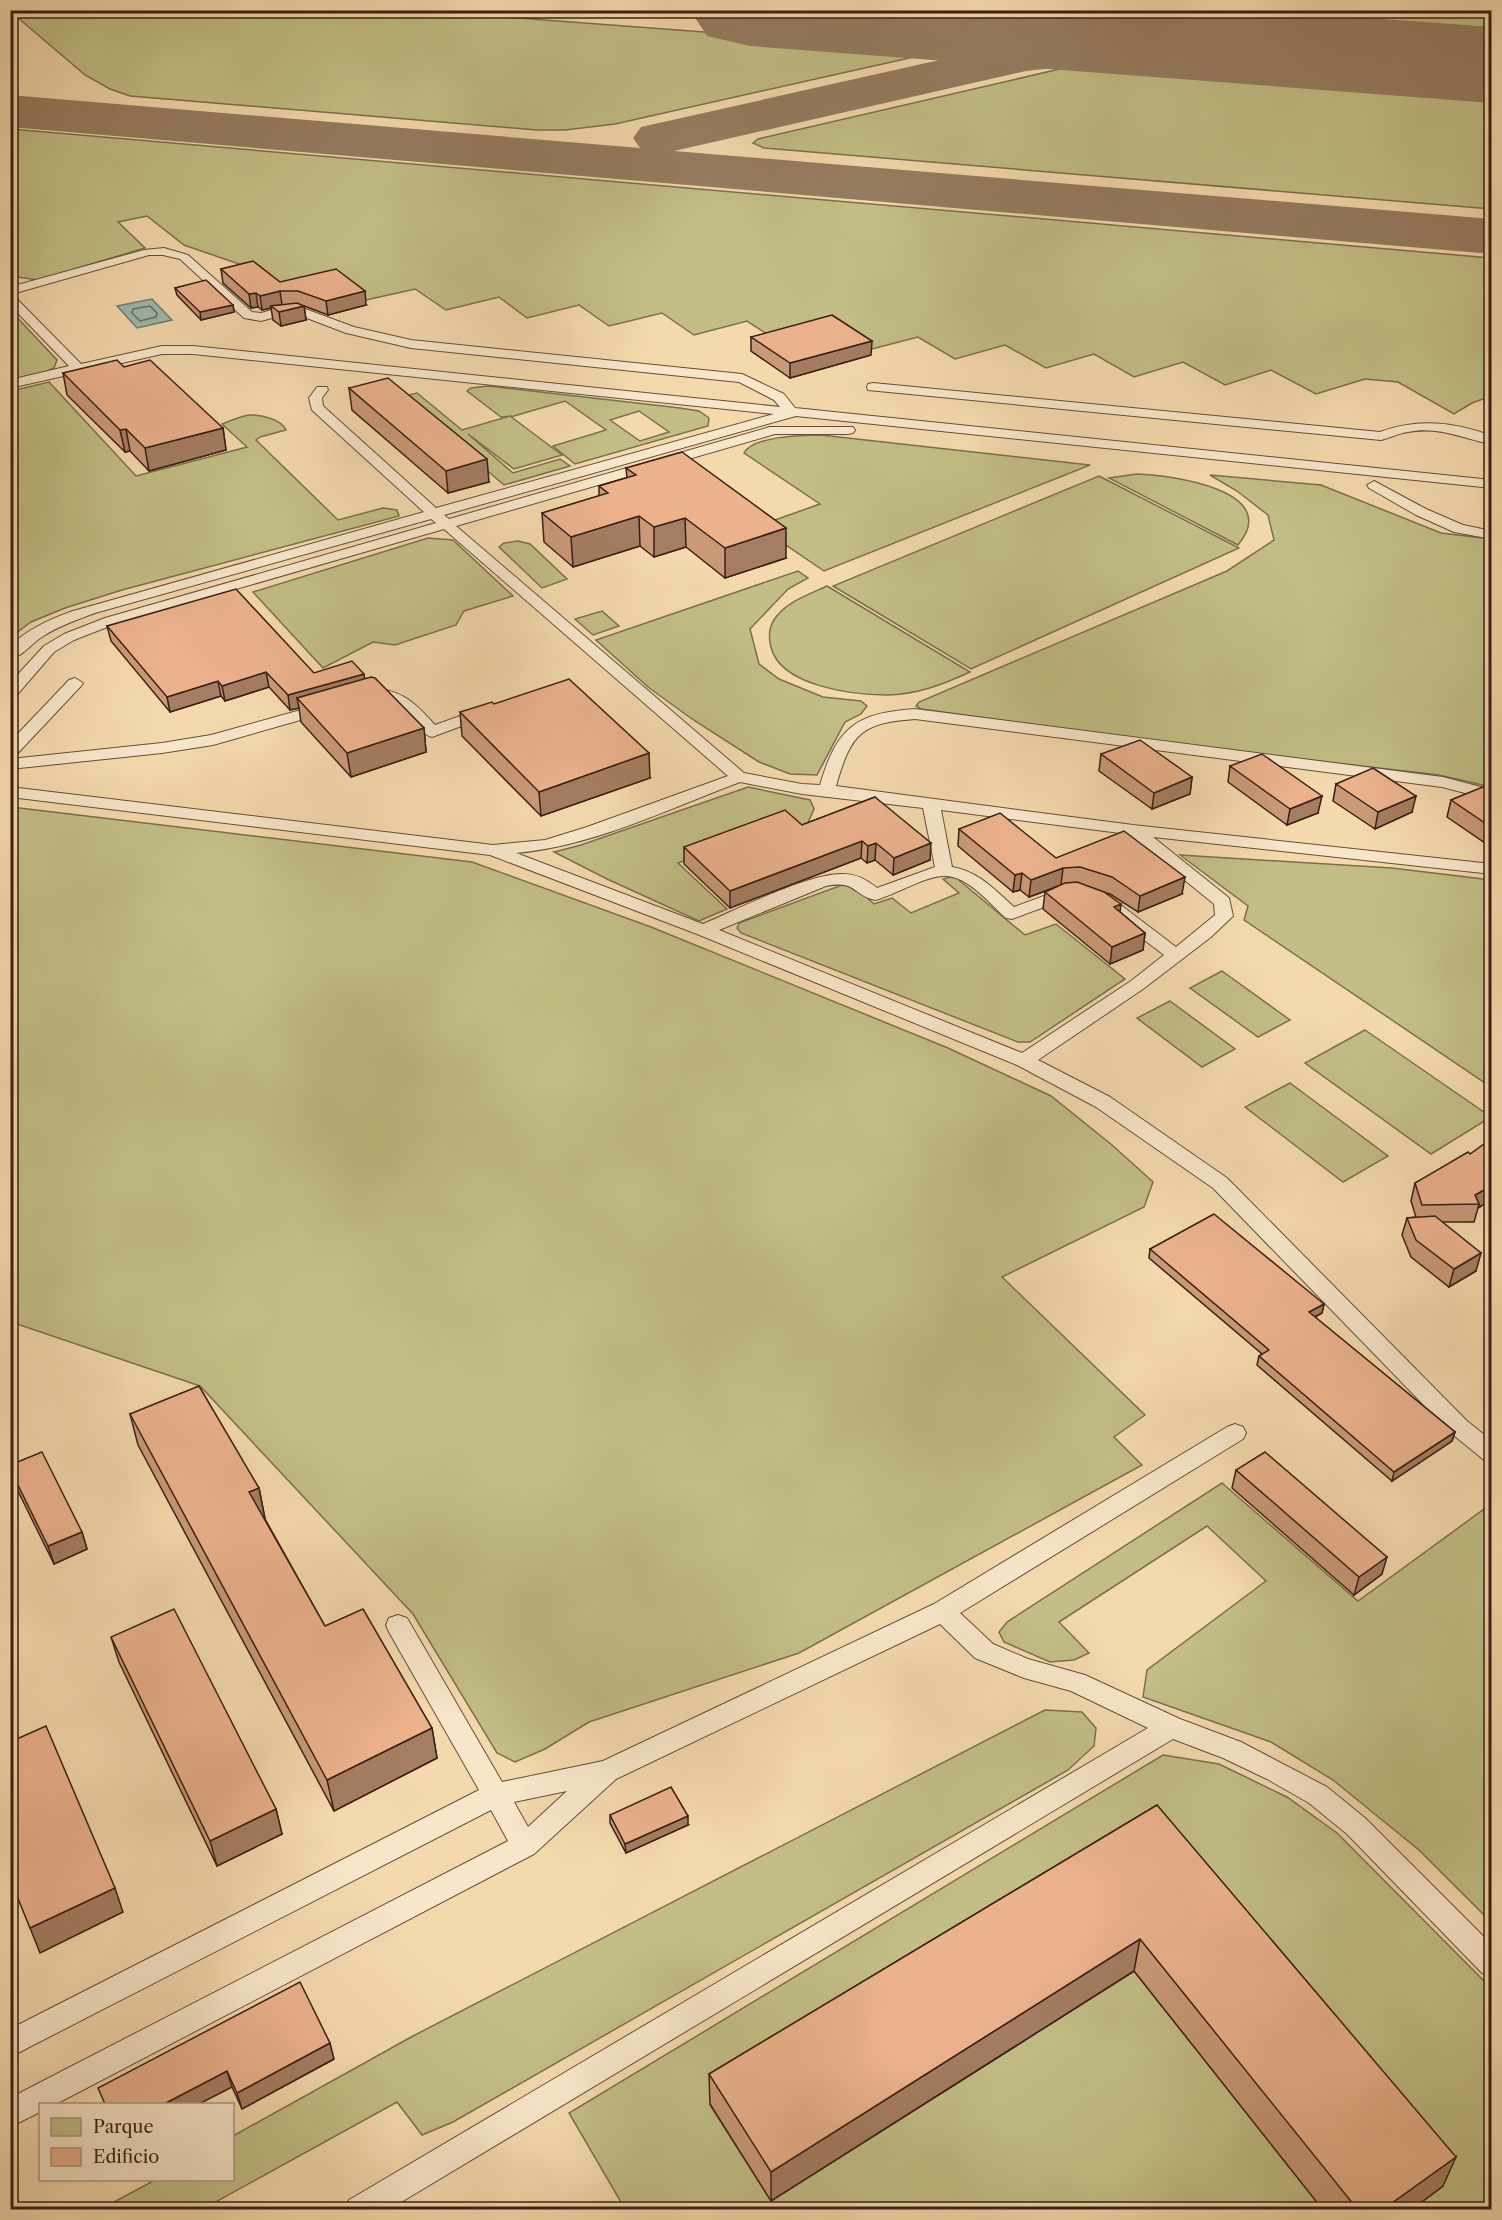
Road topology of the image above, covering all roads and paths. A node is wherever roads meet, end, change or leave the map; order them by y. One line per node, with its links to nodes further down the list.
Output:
1 (10, 291): 7 (lane)
2 (10, 297): 3 (lane)
3 (78, 368): 4 (lane); 7 (lane)
4 (10, 384)
5 (873, 387): 12 (lane)
6 (322, 390): 16 (lane)
7 (792, 413): 8 (lane); 9 (lane)
8 (825, 415): 10 (lane); 13 (lane)
9 (740, 426): 11 (lane); 16 (lane)
10 (776, 430): 11 (lane); 14 (lane)
11 (756, 435): 17 (lane)
12 (1491, 441)
13 (1491, 484)
14 (1374, 485): 15 (lane); 18 (lane)
15 (1491, 497)
16 (433, 513): 17 (lane); 19 (lane)
17 (448, 524): 21 (lane); 25 (lane)
18 (1491, 535)
19 (10, 655)
20 (75, 683): 23 (lane)
21 (10, 693)
22 (504, 705): 24 (lane)
23 (10, 752)
24 (10, 764)
25 (739, 777): 26 (lane); 31 (lane)
26 (827, 790): 28 (lane); 29 (lane)
27 (10, 792): 31 (lane)
28 (1491, 795)
29 (931, 804): 30 (lane); 32 (lane)
30 (1133, 830): 33 (lane); 37 (lane)
31 (493, 850): 36 (lane)
32 (944, 869): 34 (lane); 36 (lane)
33 (1491, 869)
34 (1083, 891)
35 (1102, 899): 37 (lane)
36 (703, 930): 38 (lane)
37 (1175, 955): 38 (lane)
38 (1024, 1061): 40 (lane)
39 (1235, 1433): 41 (lane)
40 (1491, 1454)
41 (943, 1611): 43 (lane); 44 (lane)
42 (398, 1625): 45 (lane)
43 (1171, 1727): 47 (lane); 50 (lane)
44 (607, 1771): 45 (lane); 46 (lane)
45 (495, 1795): 46 (lane); 48 (lane)
46 (525, 1846): 49 (lane)
47 (1491, 1964)
48 (10, 2044)
49 (10, 2113)
50 (359, 2210)

